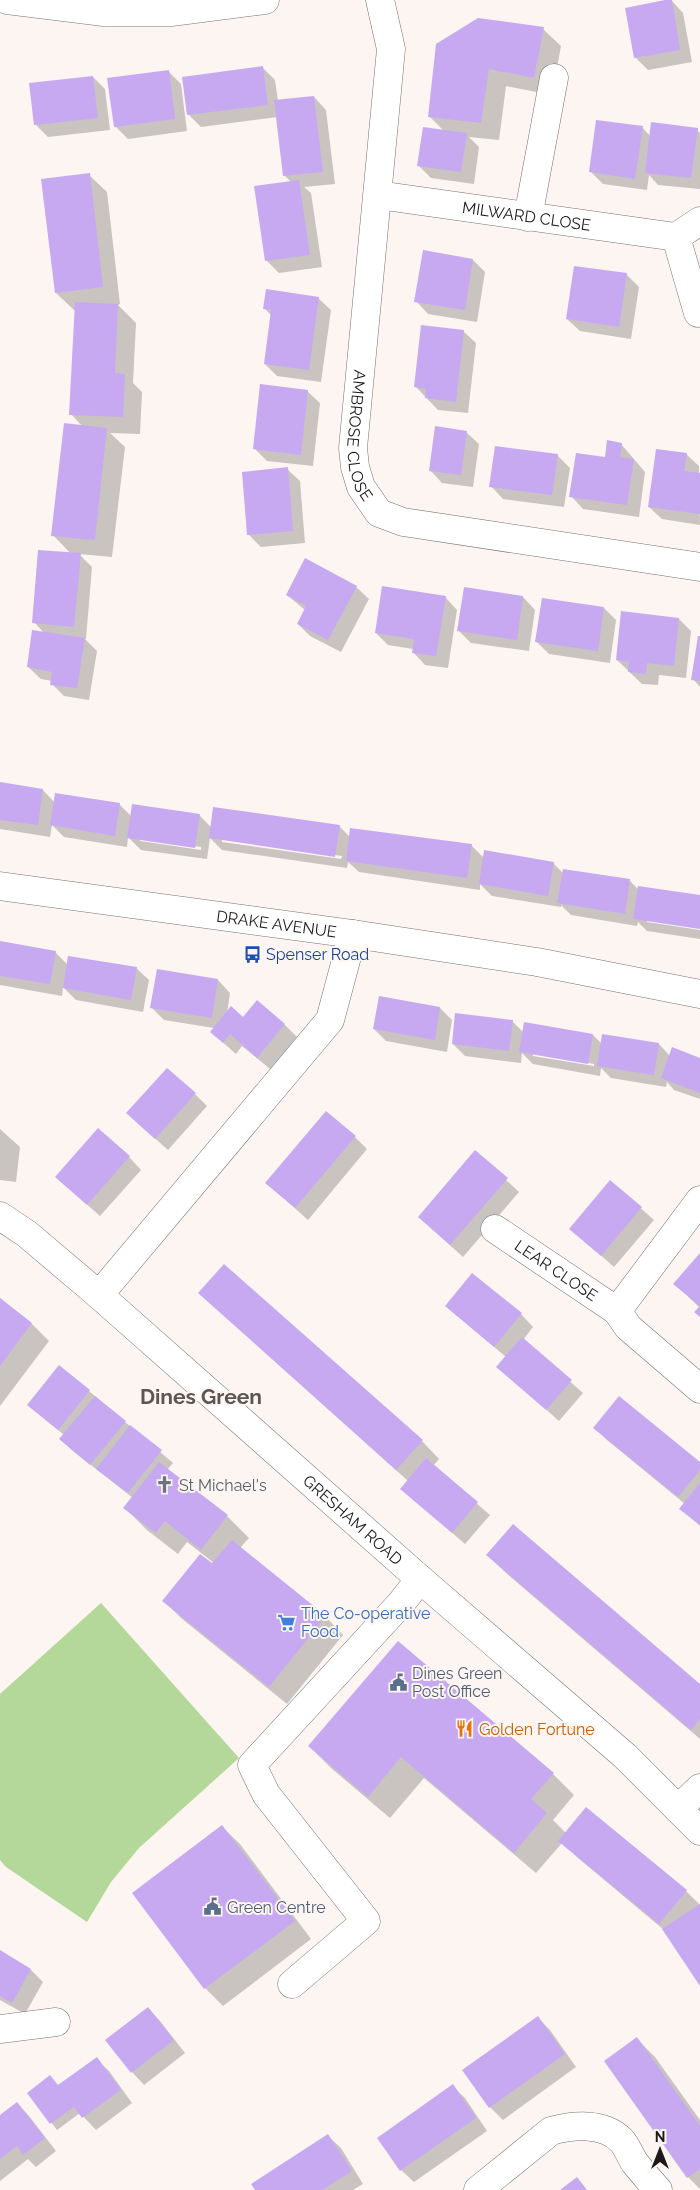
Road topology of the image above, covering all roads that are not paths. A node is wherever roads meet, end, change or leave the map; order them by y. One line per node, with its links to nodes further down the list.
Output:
1 (7, 0): 2 (street)
2 (265, 0)
3 (380, 0): 5 (street, AMBROSE CLOSE)
4 (554, 78): 6 (street)
5 (378, 195): 6 (street, MILWARD CLOSE); 10 (street, AMBROSE CLOSE)
6 (528, 217): 8 (street, MILWARD CLOSE)
7 (700, 221): 8 (street)
8 (676, 238): 9 (street)
9 (698, 312)
10 (700, 567)
11 (0, 886): 12 (street, DRAKE AVENUE)
12 (353, 934): 13 (street, DRAKE AVENUE); 17 (street)
13 (700, 994)
14 (700, 1200): 18 (street)
15 (0, 1216): 17 (street, GRESHAM ROAD)
16 (495, 1229): 18 (street, LEAR CLOSE)
17 (99, 1295): 20 (street, GRESHAM ROAD)
18 (617, 1311): 19 (street, LEAR CLOSE)
19 (700, 1389)
20 (420, 1578): 22 (street, GRESHAM ROAD); 24 (street)
21 (700, 1788): 22 (street)
22 (678, 1808): 23 (street, GRESHAM ROAD)
23 (700, 1832)
24 (292, 1984)
25 (56, 2022): 26 (street)
26 (0, 2029)
27 (478, 2190): 28 (street)
28 (658, 2190)

